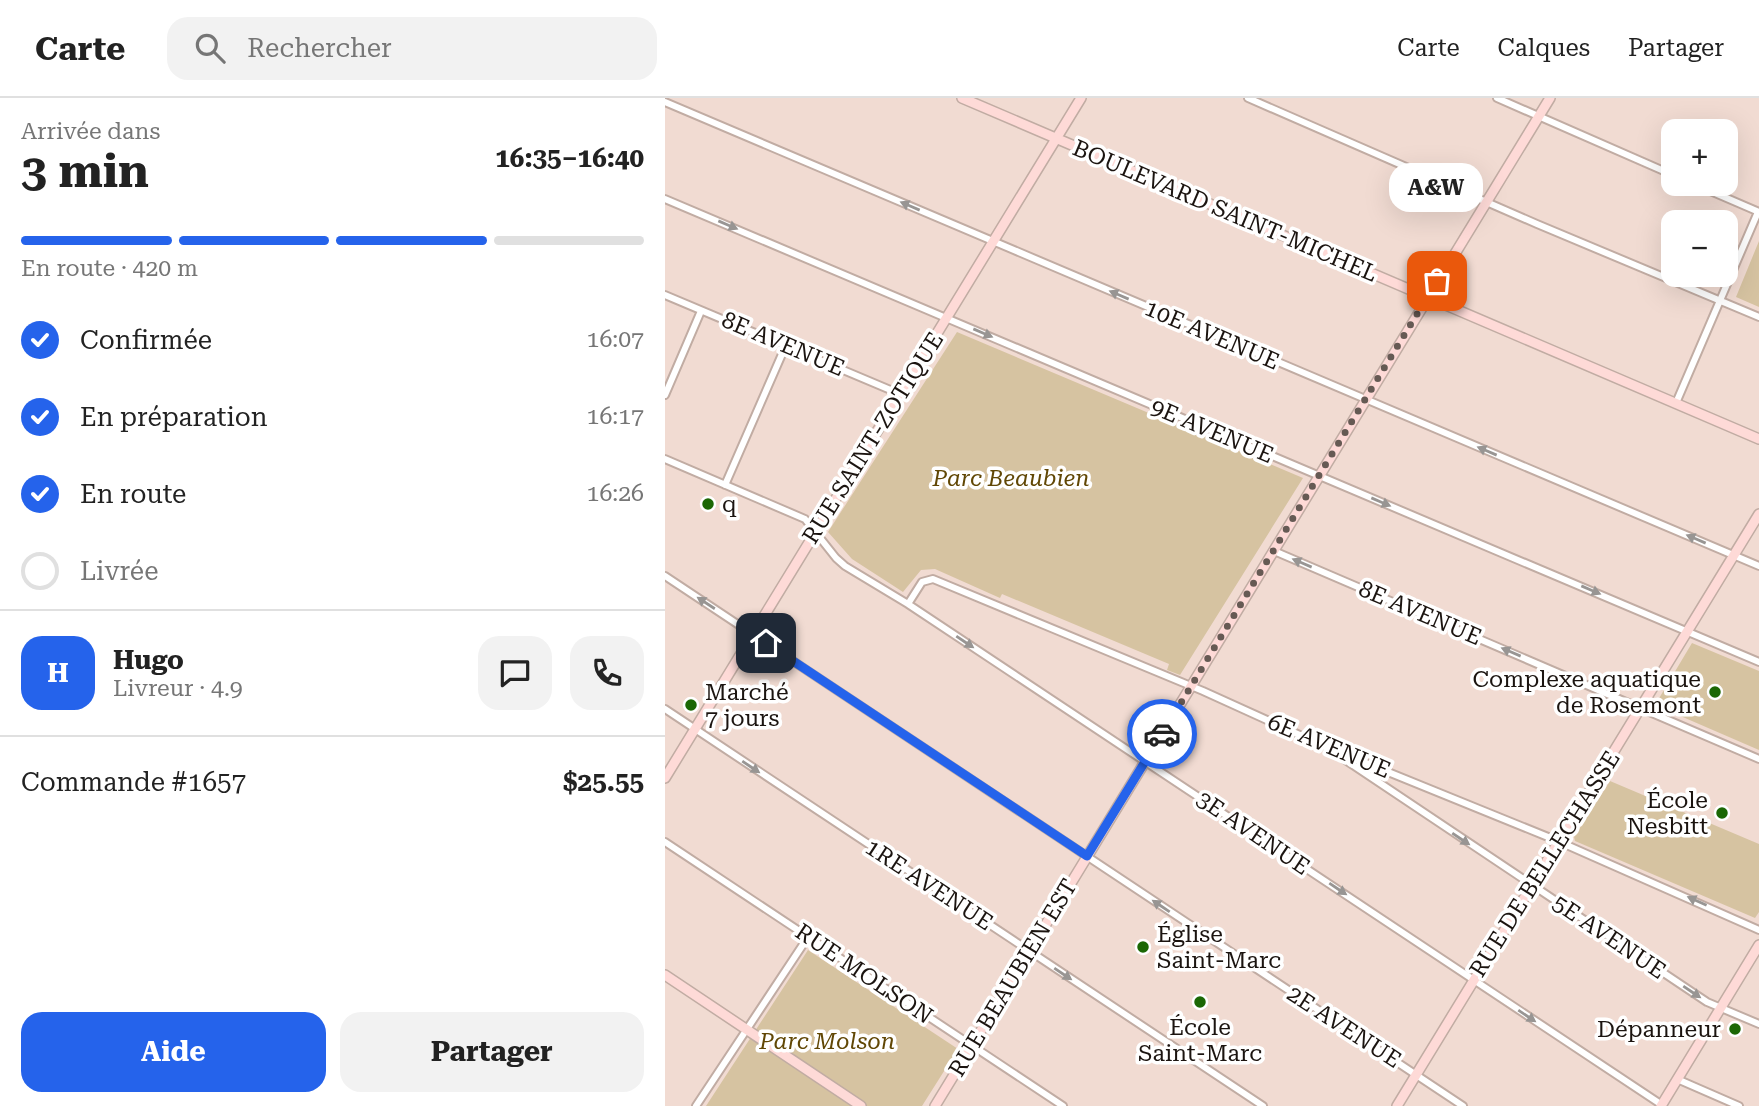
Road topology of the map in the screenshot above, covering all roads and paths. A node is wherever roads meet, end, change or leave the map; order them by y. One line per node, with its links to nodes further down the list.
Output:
1 (962, 98): 8 (street, BOULEVARD SAINT-MICHEL)
2 (1081, 98): 8 (street, RUE SAINT-ZOTIQUE)
3 (1248, 98): 12 (street)
4 (1497, 98): 7 (street)
5 (1550, 98): 7 (street, RUE BEAUBIEN EST)
6 (665, 102): 14 (street, 10E AVENUE, one-way to 6)
7 (1539, 116): 9 (street); 12 (street, RUE BEAUBIEN EST)
8 (1056, 139): 14 (street, RUE SAINT-ZOTIQUE); 16 (street, BOULEVARD SAINT-MICHEL)
9 (1661, 170)
10 (1722, 196): 13 (street)
11 (665, 199): 19 (street, 9E AVENUE, one-way to 19)
12 (1487, 202): 16 (street, RUE BEAUBIEN EST); 17 (street)
13 (1759, 212): 17 (street)
14 (994, 241): 19 (street, RUE SAINT-ZOTIQUE); 24 (street, 10E AVENUE, one-way to 14)
15 (665, 295): 18 (street, 8E AVENUE)
16 (1428, 297): 24 (street, RUE BEAUBIEN EST); 25 (street, BOULEVARD SAINT-MICHEL)
17 (1720, 300): 20 (street); 25 (street)
18 (701, 311): 21 (street, 8E AVENUE); 23 (street)
19 (947, 317): 22 (street, RUE SAINT-ZOTIQUE); 28 (street, 9E AVENUE, one-way to 28)
20 (1759, 317)
21 (786, 345): 22 (street, 8E AVENUE); 29 (street)
22 (900, 394): 31 (street, RUE SAINT-ZOTIQUE)
23 (665, 395)
24 (1364, 400): 28 (street, RUE BEAUBIEN EST); 33 (street, 10E AVENUE, one-way to 24)
25 (1676, 403): 26 (street, BOULEVARD SAINT-MICHEL)
26 (1759, 439)
27 (665, 459): 29 (street)
28 (1318, 476): 32 (street, RUE BEAUBIEN EST); 37 (street, 9E AVENUE, one-way to 37)
29 (725, 485): 31 (street)
30 (1759, 514): 33 (street, RUE DE BELLECHASSE)
31 (815, 531): 36 (street, 3E AVENUE); 38 (street, RUE SAINT-ZOTIQUE)
32 (1274, 551): 40 (street, RUE BEAUBIEN EST); 41 (street, 8E AVENUE, one-way to 32)
33 (1734, 555): 34 (street, 10E AVENUE); 37 (street, RUE DE BELLECHASSE)
34 (1759, 566)
35 (665, 576): 38 (street, 2E AVENUE, one-way to 35)
36 (908, 604): 40 (street, 6E AVENUE); 46 (street, 3E AVENUE, one-way to 46)
37 (1688, 632): 39 (street, 9E AVENUE); 41 (street, RUE DE BELLECHASSE)
38 (753, 634): 43 (street, RUE SAINT-ZOTIQUE); 50 (street, 2E AVENUE)
39 (1759, 662)
40 (1191, 687): 44 (street, 6E AVENUE); 46 (street, RUE BEAUBIEN EST)
41 (1641, 708): 45 (street, 8E AVENUE); 48 (street, RUE DE BELLECHASSE)
42 (665, 709): 43 (street, 1RE AVENUE)
43 (695, 729): 47 (street, RUE SAINT-ZOTIQUE); 55 (street, 1RE AVENUE, one-way to 55)
44 (1324, 746): 48 (street, 6E AVENUE); 51 (street, 5E AVENUE, one-way to 51)
45 (1759, 759)
46 (1146, 762): 50 (street, RUE BEAUBIEN EST); 57 (street, 3E AVENUE, one-way to 57)
47 (665, 778)
48 (1558, 841): 51 (street, RUE DE BELLECHASSE); 52 (street, 6E AVENUE, one-way to 48)
49 (665, 842): 53 (street, RUE MOLSON)
50 (1087, 856): 55 (street, RUE BEAUBIEN EST); 62 (street, 2E AVENUE, one-way to 50)
51 (1531, 885): 57 (street, RUE DE BELLECHASSE); 58 (street, 5E AVENUE, one-way to 58)
52 (1759, 930)
53 (808, 937): 60 (street); 61 (street, RUE MOLSON)
54 (1759, 945): 58 (street)
55 (1030, 951): 61 (street, RUE BEAUBIEN EST); 69 (street, 1RE AVENUE, one-way to 69)
56 (665, 975): 60 (street)
57 (1473, 979): 62 (street, RUE DE BELLECHASSE); 64 (street, 3E AVENUE, one-way to 64)
58 (1721, 1007): 59 (street, 5E AVENUE); 63 (street)
59 (1759, 1024)
60 (745, 1029): 65 (street); 66 (street)
61 (971, 1046): 67 (street, RUE BEAUBIEN EST); 68 (street, RUE MOLSON)
62 (1416, 1075): 70 (street, RUE DE BELLECHASSE); 71 (street, 2E AVENUE)
63 (1677, 1079): 64 (street); 72 (street)
64 (1661, 1105)
65 (696, 1106)
66 (861, 1106)
67 (935, 1106)
68 (1063, 1106)
69 (1263, 1106)
70 (1397, 1106)
71 (1463, 1106)
72 (1739, 1106)

